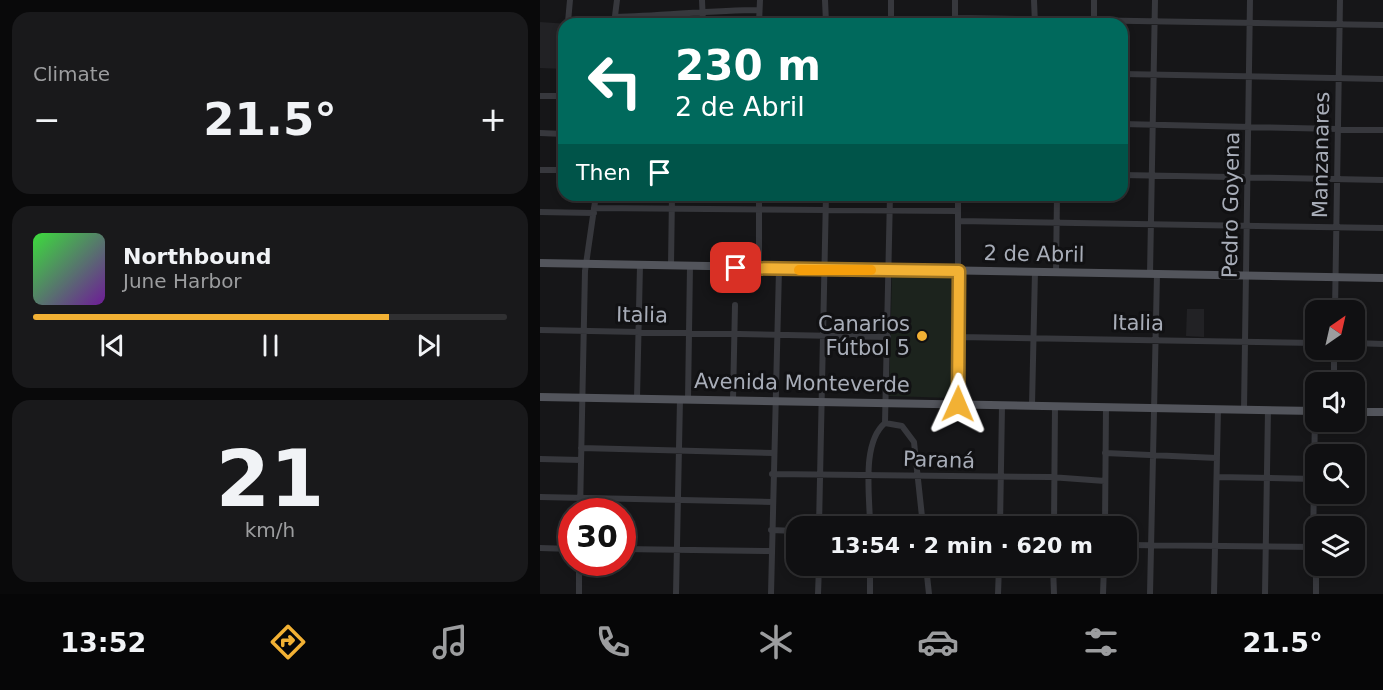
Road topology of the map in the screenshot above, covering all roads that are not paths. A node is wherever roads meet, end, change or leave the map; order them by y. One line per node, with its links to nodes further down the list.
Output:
1 (570, 0): 15 (street)
2 (617, 0): 16 (street)
3 (702, 0): 13 (street)
4 (760, 0): 14 (street)
5 (825, 0): 20 (street)
6 (891, 0): 21 (street)
7 (955, 0): 22 (street)
8 (1034, 0): 23 (street)
9 (1094, 0): 24 (street)
10 (1155, 0): 26 (street)
11 (1250, 0): 27 (street, Pedro Goyena)
12 (1340, 0): 28 (street, Manzanares)
13 (702, 10): 14 (street); 17 (street); 18 (street)
14 (759, 10): 19 (street)
15 (568, 18)
16 (615, 18)
17 (635, 18)
18 (703, 18)
19 (759, 18)
20 (826, 18)
21 (891, 18)
22 (956, 18)
23 (1035, 18)
24 (1094, 18)
25 (1128, 21): 26 (street)
26 (1155, 21): 27 (street); 31 (street)
27 (1250, 23): 28 (street); 32 (street, Pedro Goyena)
28 (1339, 25): 29 (street); 33 (street, Manzanares)
29 (1383, 25)
30 (1128, 74): 31 (street)
31 (1154, 74): 32 (street); 38 (street)
32 (1249, 76): 33 (street); 39 (street, Pedro Goyena)
33 (1339, 78): 34 (street); 40 (street, Manzanares)
34 (1383, 79)
35 (540, 96): 36 (street)
36 (558, 96)
37 (1128, 124): 38 (street)
38 (1153, 124): 39 (street); 47 (street)
39 (1248, 127): 40 (street); 48 (street, Pedro Goyena)
40 (1338, 129): 41 (street); 49 (street, Manzanares)
41 (1383, 130)
42 (540, 134): 43 (street)
43 (558, 134)
44 (540, 170): 45 (street)
45 (558, 170)
46 (1128, 175): 47 (street)
47 (1152, 175): 48 (street); 67 (street)
48 (1248, 178): 49 (street); 68 (street, Pedro Goyena)
49 (1337, 179): 50 (street); 69 (street, Manzanares)
50 (1383, 180)
51 (595, 201): 61 (street)
52 (672, 201): 58 (street)
53 (759, 201): 59 (street)
54 (826, 201): 60 (street)
55 (890, 201): 62 (street)
56 (958, 201): 63 (street)
57 (1057, 201): 66 (street)
58 (672, 207): 59 (street); 61 (street); 74 (street)
59 (760, 208): 60 (street); 76 (street)
60 (825, 209): 62 (street); 78 (street)
61 (594, 210): 64 (street); 72 (street)
62 (890, 210): 63 (street); 79 (street)
63 (958, 211): 65 (street)
64 (540, 212)
65 (959, 221): 66 (street); 80 (street)
66 (1056, 222): 67 (street); 82 (street)
67 (1151, 225): 68 (street); 83 (street)
68 (1247, 226): 69 (street); 84 (street, Pedro Goyena)
69 (1336, 228): 70 (street); 85 (street, Manzanares)
70 (1383, 228)
71 (540, 263): 72 (main road, 2 de Abril)
72 (587, 264): 73 (main road, 2 de Abril); 90 (street)
73 (640, 265): 74 (main road, 2 de Abril); 91 (street)
74 (672, 266): 75 (main road, 2 de Abril)
75 (690, 266): 76 (main road, 2 de Abril); 92 (street)
76 (759, 269): 77 (main road, 2 de Abril)
77 (779, 269): 78 (main road, 2 de Abril); 94 (street)
78 (824, 270): 79 (main road, 2 de Abril); 95 (street)
79 (889, 270): 80 (main road, 2 de Abril); 96 (street)
80 (959, 271): 81 (main road, 2 de Abril); 97 (street)
81 (1035, 272): 82 (main road, 2 de Abril); 98 (street)
82 (1056, 272): 83 (main road, 2 de Abril)
83 (1154, 274): 84 (main road, 2 de Abril); 99 (street)
84 (1246, 276): 85 (main road, 2 de Abril); 100 (street, Pedro Goyena)
85 (1335, 277): 86 (main road, 2 de Abril); 87 (street, Manzanares)
86 (1383, 278)
87 (1335, 300)
88 (735, 305): 93 (street)
89 (540, 330): 90 (street, Italia)
90 (584, 331): 91 (street, Italia); 105 (street)
91 (638, 331): 92 (street, Italia); 106 (street)
92 (688, 332): 93 (street, Italia); 107 (street)
93 (734, 333): 94 (street, Italia); 108 (street)
94 (778, 334): 95 (street, Italia); 109 (street)
95 (823, 335): 96 (street, Italia); 110 (street)
96 (888, 337): 111 (street)
97 (959, 337): 98 (street, Italia); 112 (street)
98 (1033, 337): 99 (street, Italia); 113 (street)
99 (1156, 340): 100 (street, Italia); 117 (street)
100 (1245, 342): 101 (street, Italia); 119 (street, Pedro Goyena)
101 (1305, 343)
102 (1365, 343): 103 (street)
103 (1383, 344)
104 (540, 397): 105 (main road, Avenida Monteverde)
105 (582, 397): 106 (main road, Avenida Monteverde); 125 (street)
106 (637, 398): 107 (main road, Avenida Monteverde)
107 (684, 399): 108 (main road, Avenida Monteverde); 126 (street)
108 (733, 400): 109 (main road, Avenida Monteverde)
109 (775, 401): 110 (main road, Avenida Monteverde); 127 (street)
110 (821, 402): 111 (main road, Avenida Monteverde); 134 (street)
111 (887, 402): 112 (main road, Avenida Monteverde); 124 (street)
112 (958, 404): 114 (main road, Avenida Monteverde)
113 (1032, 405): 114 (main road, Avenida Monteverde); 115 (main road, Avenida Monteverde)
114 (1002, 406): 137 (street)
115 (1055, 406): 116 (main road, Avenida Monteverde); 139 (street)
116 (1106, 407): 117 (main road, Avenida Monteverde); 128 (street)
117 (1155, 408): 118 (main road, Avenida Monteverde); 129 (street)
118 (1218, 409): 119 (main road, Avenida Monteverde); 130 (street)
119 (1244, 410): 120 (main road, Avenida Monteverde)
120 (1268, 410): 121 (main road, Avenida Monteverde); 140 (street)
121 (1305, 411)
122 (1365, 412): 123 (main road)
123 (1383, 412)
124 (885, 423): 135 (street); 136 (street)
125 (581, 448): 126 (street); 132 (street)
126 (678, 450): 127 (street); 145 (street)
127 (773, 453): 133 (street)
128 (1105, 453): 129 (street); 142 (street)
129 (1153, 456): 130 (street); 156 (street)
130 (1217, 458): 138 (street)
131 (540, 459): 132 (street)
132 (581, 460): 144 (street)
133 (772, 474): 134 (street, Paraná); 146 (street)
134 (820, 475): 135 (street, Paraná); 147 (street)
135 (870, 475): 136 (street, Paraná); 148 (street)
136 (918, 476): 137 (street, Paraná); 149 (street)
137 (1001, 477): 139 (street, Paraná); 150 (street)
138 (1216, 477): 140 (street); 157 (street)
139 (1055, 478): 142 (street, Paraná); 151 (street)
140 (1267, 479): 141 (street); 158 (street)
141 (1305, 479)
142 (1105, 481): 152 (street)
143 (540, 497): 144 (street)
144 (580, 497): 145 (street)
145 (677, 499): 146 (street); 163 (street)
146 (771, 502): 153 (street)
147 (819, 516)
148 (870, 516)
149 (921, 516)
150 (1000, 516)
151 (1054, 516)
152 (1105, 516)
153 (771, 530): 154 (street); 164 (street)
154 (786, 531)
155 (1137, 545): 156 (street)
156 (1152, 546): 157 (street); 182 (street)
157 (1215, 547): 158 (street); 183 (street)
158 (1266, 547): 159 (street); 184 (street)
159 (1305, 547)
160 (540, 548): 161 (street)
161 (558, 549)
162 (636, 549): 163 (street)
163 (676, 550): 164 (street); 174 (street)
164 (771, 550): 175 (street)
165 (579, 576): 173 (street)
166 (819, 576): 176 (street)
167 (870, 576): 177 (street)
168 (927, 576): 178 (street)
169 (999, 576): 179 (street)
170 (1053, 576): 180 (street)
171 (1104, 576): 181 (street)
172 (1316, 576): 185 (street)
173 (579, 594)
174 (676, 594)
175 (771, 594)
176 (818, 594)
177 (870, 594)
178 (929, 594)
179 (998, 594)
180 (1054, 594)
181 (1103, 594)
182 (1150, 594)
183 (1214, 594)
184 (1265, 594)
185 (1316, 594)

